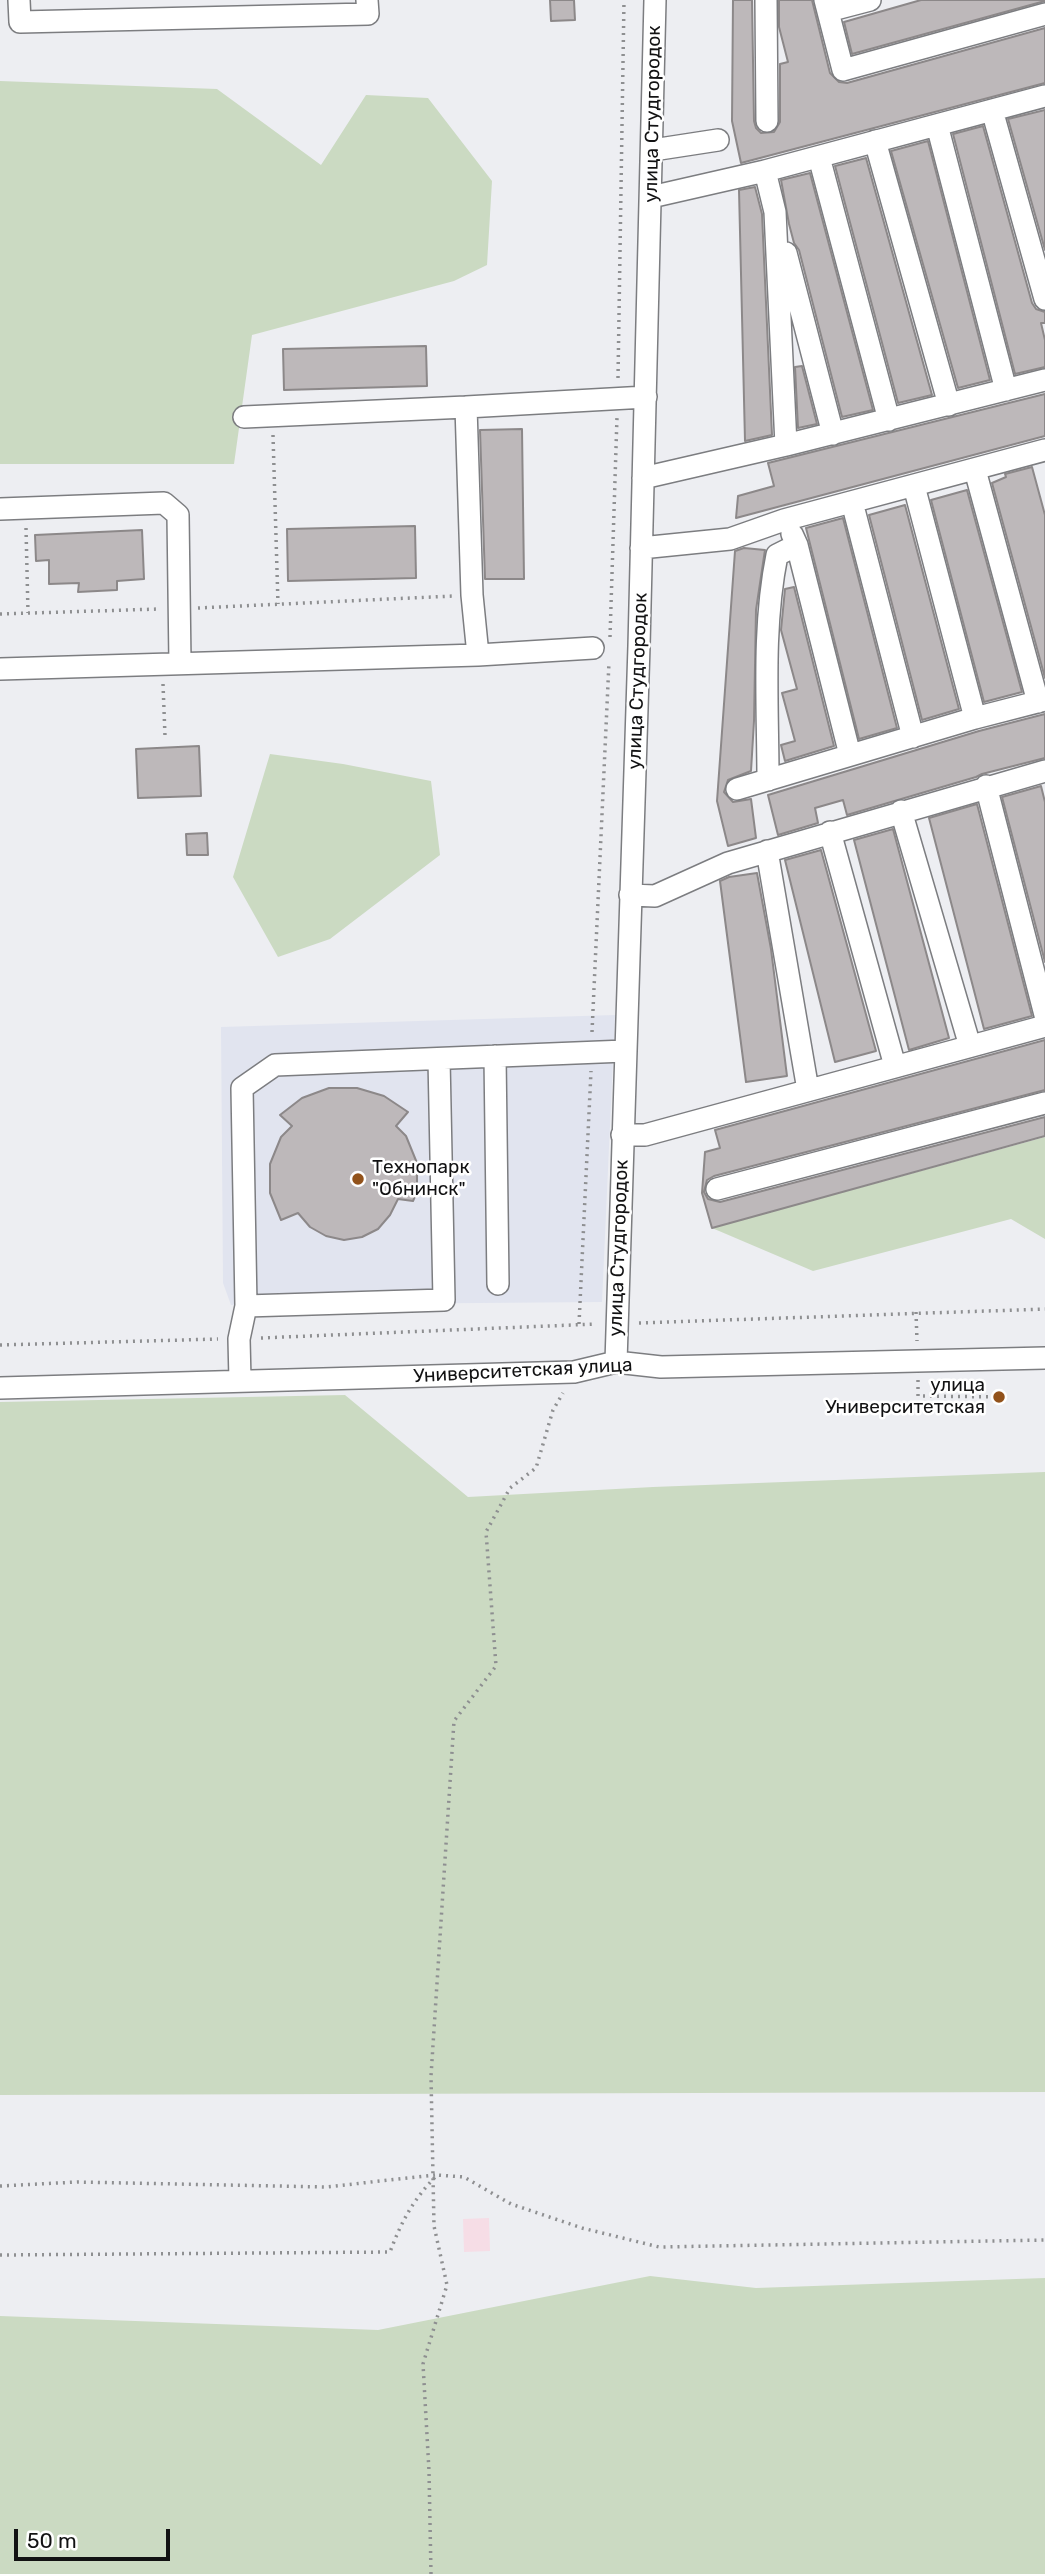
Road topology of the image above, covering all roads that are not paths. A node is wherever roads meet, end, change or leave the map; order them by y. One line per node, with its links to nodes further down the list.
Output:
1 (19, 0): 2 (street)
2 (368, 0)
3 (655, 0): 14 (street, улица Студгородок)
4 (766, 0): 10 (street)
5 (870, 0): 6 (street)
6 (826, 6): 7 (street)
7 (1045, 14)
8 (1045, 96): 9 (street)
9 (992, 110): 11 (street); 19 (street)
10 (767, 121)
11 (937, 125): 13 (street); 21 (street)
12 (718, 141): 14 (street)
13 (875, 141): 15 (street); 23 (street)
14 (653, 150): 17 (street, улица Студгородок)
15 (819, 157): 16 (street); 26 (street)
16 (765, 171): 17 (street); 18 (street)
17 (651, 197): 22 (street, улица Студгородок)
18 (775, 212): 27 (street); 28 (street)
19 (1045, 299)
20 (1045, 380): 21 (street)
21 (1006, 390): 23 (street)
22 (646, 397): 24 (street); 31 (street, улица Студгородок)
23 (949, 405): 26 (street)
24 (466, 407): 25 (street); 39 (street)
25 (244, 417)
26 (889, 420): 27 (street)
27 (833, 434): 28 (street)
28 (786, 445): 31 (street)
29 (1044, 455): 30 (street)
30 (975, 470): 32 (street); 42 (street)
31 (643, 478): 37 (street, улица Студгородок)
32 (914, 486): 33 (street); 43 (street)
33 (852, 502): 35 (street); 44 (street)
34 (0, 509): 40 (street)
35 (784, 520): 36 (street); 37 (street)
36 (797, 545): 45 (street); 47 (street)
37 (641, 548): 53 (street, улица Студгородок)
38 (593, 648): 39 (street)
39 (478, 654): 40 (street)
40 (180, 663): 41 (street)
41 (0, 669)
42 (1042, 701): 43 (street)
43 (975, 718): 44 (street)
44 (913, 737): 45 (street)
45 (850, 755): 47 (street)
46 (1045, 771): 48 (street)
47 (768, 780): 49 (street)
48 (986, 786): 50 (street); 54 (street)
49 (737, 789)
50 (901, 811): 51 (street); 56 (street)
51 (830, 832): 52 (street); 60 (street)
52 (767, 851): 53 (street); 61 (street)
53 (630, 895): 57 (street, улица Студгородок)
54 (1045, 1015)
55 (1045, 1026): 56 (street)
56 (970, 1046): 60 (street)
57 (625, 1051): 58 (street); 63 (street, улица Студгородок)
58 (495, 1056): 59 (street); 65 (street)
59 (439, 1059): 66 (street); 66 (street)
60 (895, 1066): 61 (street)
61 (808, 1090): 63 (street)
62 (1045, 1103): 64 (street)
63 (622, 1135): 68 (street, улица Студгородок)
64 (717, 1189)
65 (498, 1284)
66 (246, 1306): 69 (street)
67 (1045, 1358): 68 (street, Университетская улица)
68 (616, 1362): 69 (street, Университетская улица)
69 (240, 1380): 70 (street, Университетская улица)
70 (0, 1388)

